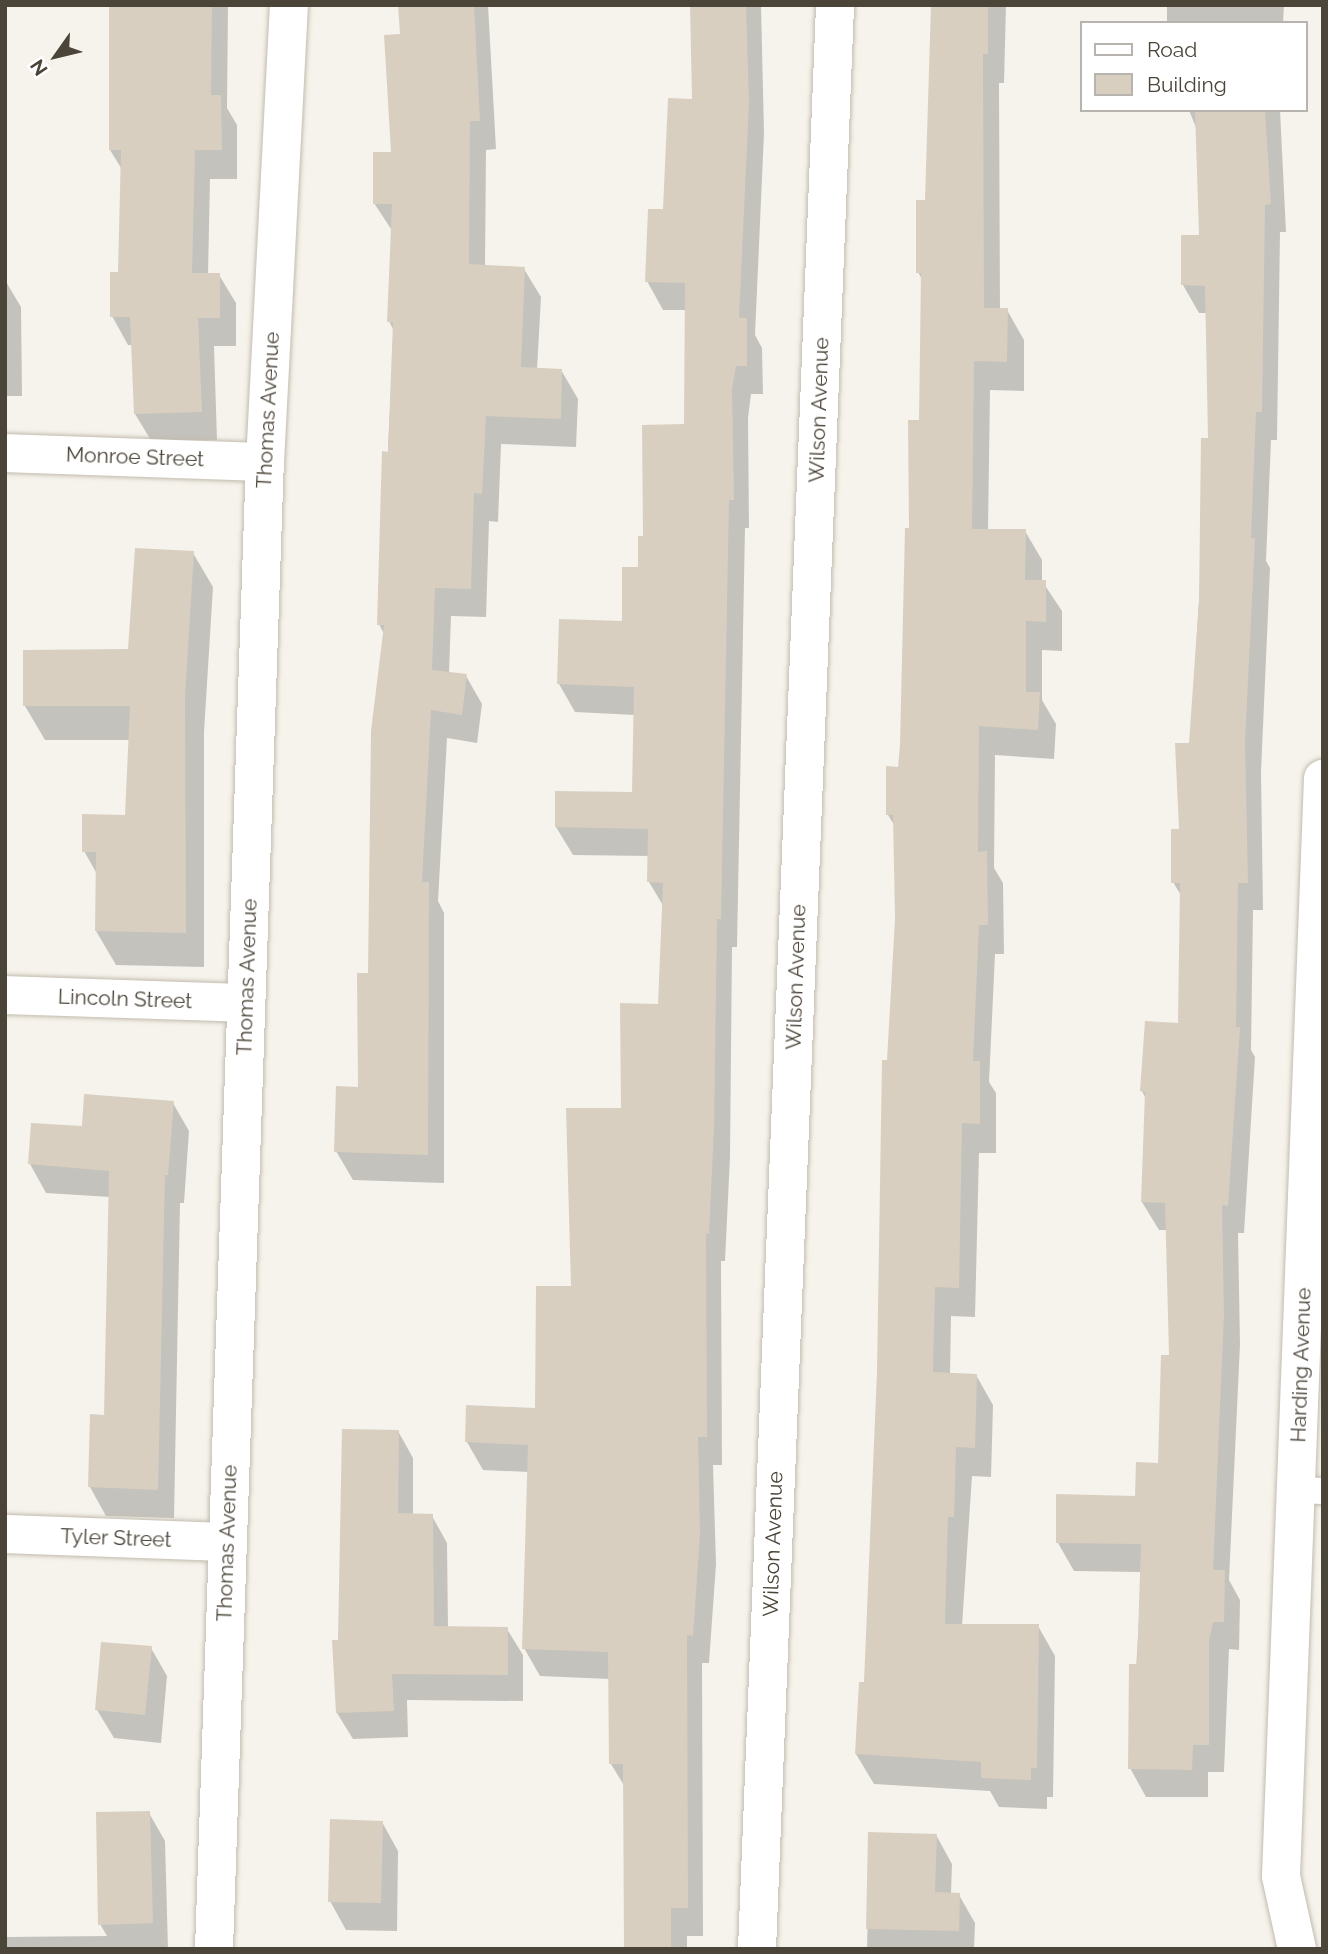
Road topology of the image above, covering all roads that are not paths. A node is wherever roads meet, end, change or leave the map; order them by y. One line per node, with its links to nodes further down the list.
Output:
1 (289, 5): 4 (street, Thomas Avenue)
2 (835, 5): 12 (street, Wilson Avenue)
3 (5, 453): 4 (street, Monroe Street)
4 (265, 462): 7 (street, Thomas Avenue)
5 (1323, 779): 8 (street, Harding Avenue)
6 (5, 995): 7 (street, Lincoln Street)
7 (246, 1003): 10 (street, Thomas Avenue)
8 (1309, 1491): 13 (street, Harding Avenue)
9 (5, 1534): 10 (street, Tyler Street)
10 (227, 1542): 11 (street, Thomas Avenue)
11 (214, 1949)
12 (757, 1949)
13 (1297, 1949)

